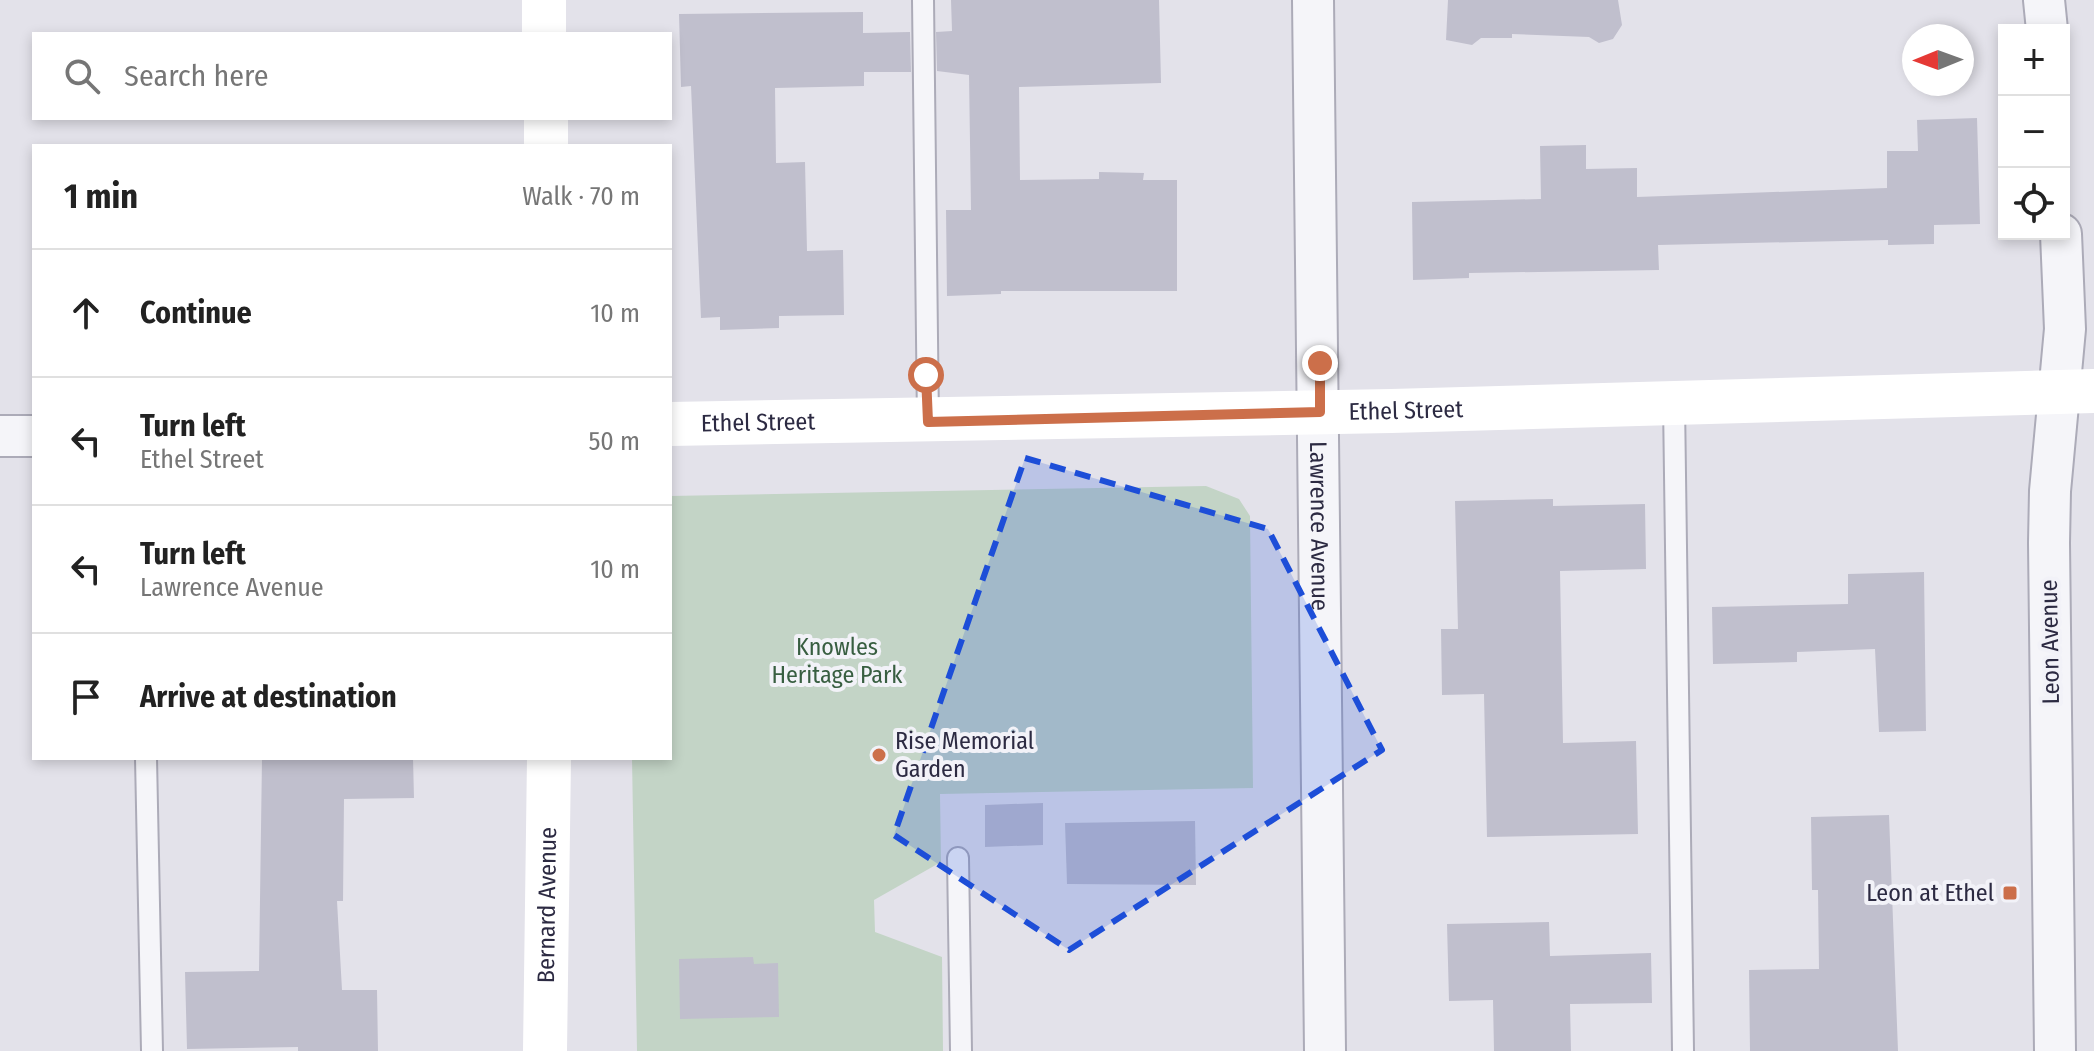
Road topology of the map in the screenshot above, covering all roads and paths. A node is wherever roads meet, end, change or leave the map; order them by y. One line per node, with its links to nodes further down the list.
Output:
1 (544, 0): 6 (street)
2 (923, 0): 13 (lane)
3 (1313, 0): 12 (street, Lawrence Avenue)
4 (2044, 0): 5 (street)
5 (2046, 24)
6 (544, 32)
7 (546, 120): 8 (street)
8 (546, 144)
9 (2061, 240): 10 (street, Leon Avenue)
10 (2078, 391): 11 (street, Ethel Street); 25 (street, Leon Avenue)
11 (1674, 403): 12 (street, Ethel Street); 24 (lane)
12 (1320, 412): 13 (street, Ethel Street); 23 (street, Lawrence Avenue)
13 (928, 422): 14 (street, Ethel Street)
14 (672, 424)
15 (0, 436): 16 (street)
16 (32, 436)
17 (146, 760): 20 (lane)
18 (549, 760): 21 (street, Bernard Avenue)
19 (958, 858): 22 (lane)
20 (152, 1051)
21 (545, 1051)
22 (961, 1051)
23 (1325, 1051)
24 (1683, 1051)
25 (2055, 1051)

